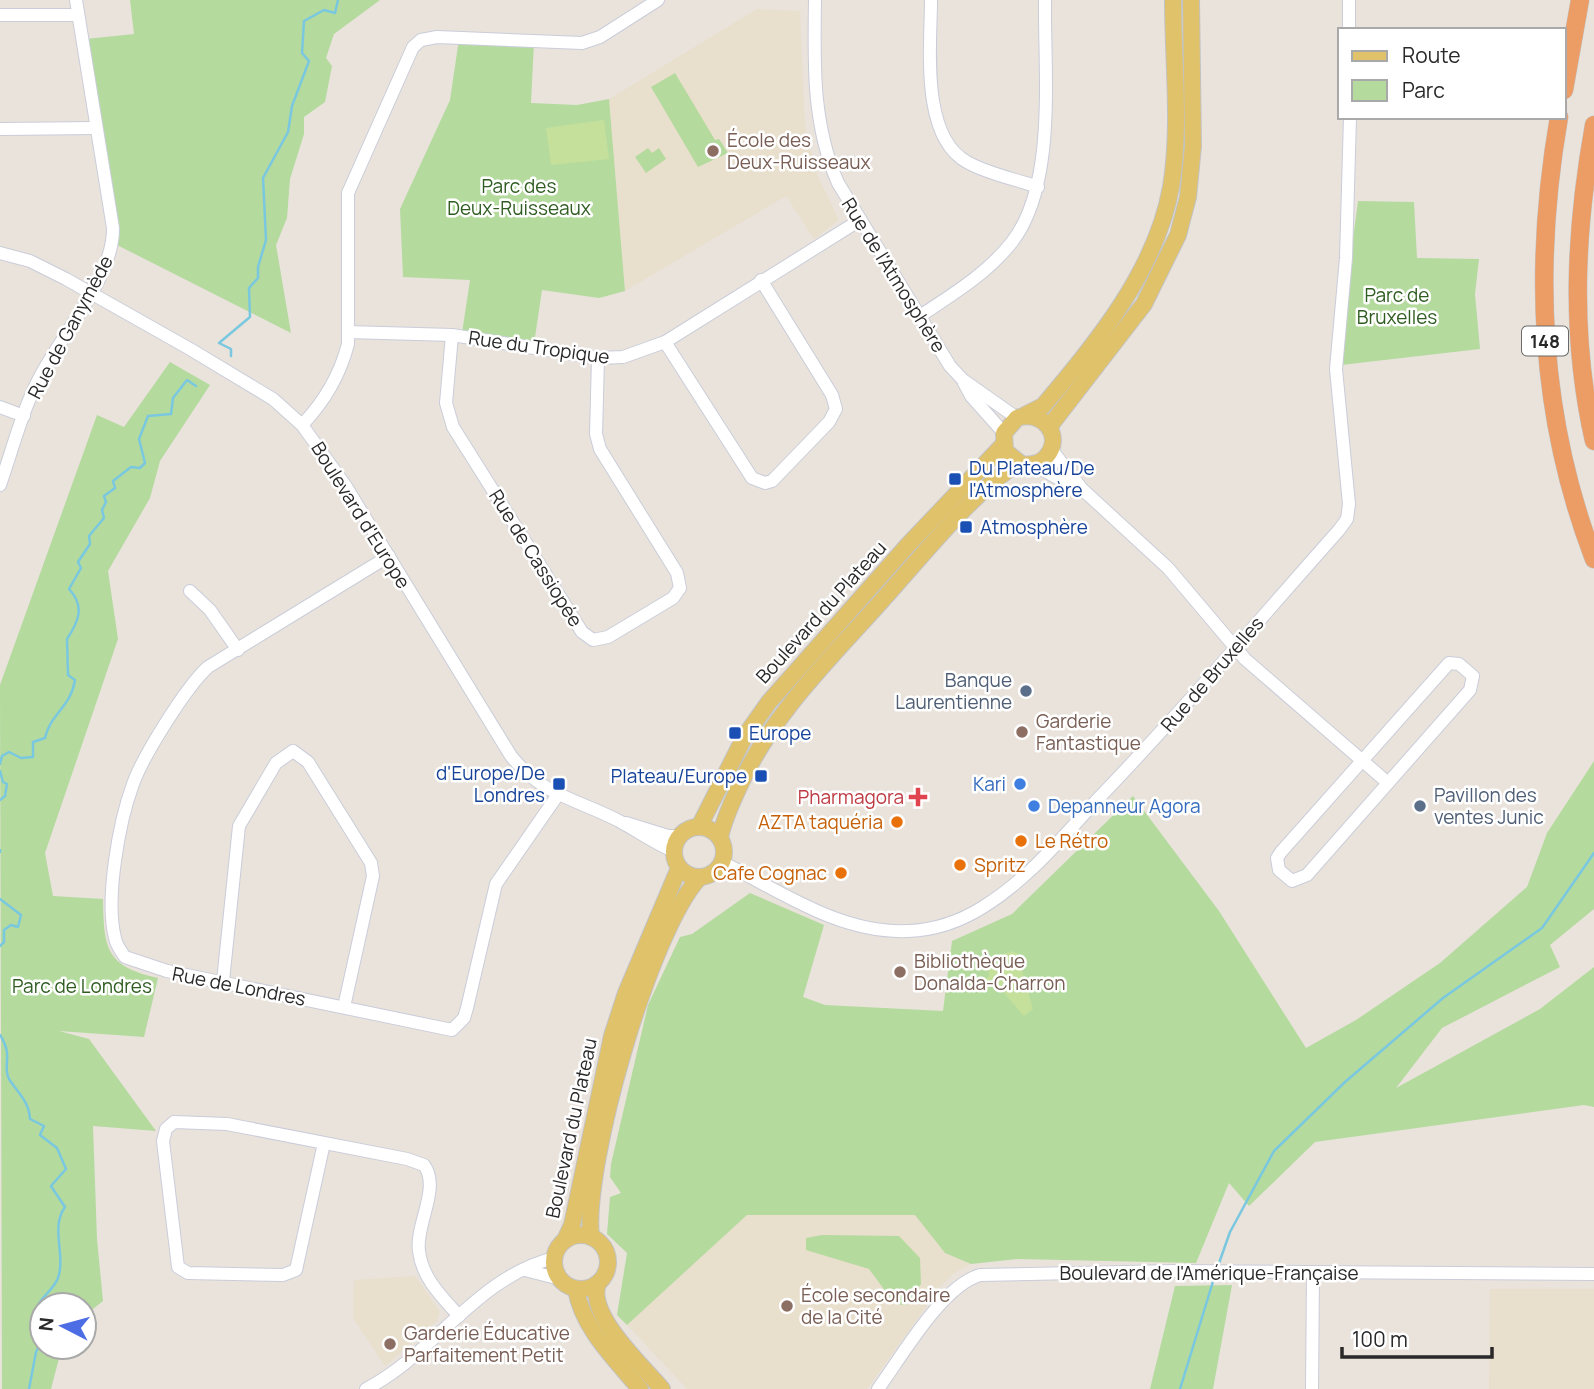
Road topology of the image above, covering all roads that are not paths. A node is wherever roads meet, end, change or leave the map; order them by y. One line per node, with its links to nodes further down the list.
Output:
1 (76, 0): 11 (street, Rue de Ganymède)
2 (657, 0): 25 (street)
3 (815, 0): 20 (street, Rue de l'Atmosphère)
4 (931, 0): 19 (street)
5 (1045, 0): 19 (street)
6 (1172, 0): 32 (main road)
7 (1191, 0): 34 (main road)
8 (1349, 0): 12 (street)
9 (1580, 0): 13 (highway)
10 (0, 15): 11 (street)
11 (78, 15): 17 (street, Rue de Ganymède)
12 (1349, 28)
13 (1566, 79)
14 (1350, 119): 44 (street, Rue de Bruxelles)
15 (1559, 119): 42 (highway, 148)
16 (1594, 125): 36 (highway, 148)
17 (95, 128): 18 (street); 23 (street, Rue de Ganymède)
18 (0, 129)
19 (1038, 187): 24 (street)
20 (860, 220): 22 (street, Rue du Tropique); 24 (street, Rue de l'Atmosphère)
21 (0, 253): 23 (street, Boulevard d'Europe)
22 (761, 280): 27 (street, Rue du Tropique); 27 (street)
23 (89, 293): 31 (street, Rue de Ganymède); 33 (street, Boulevard d'Europe)
24 (920, 316): 29 (street, Rue de l'Atmosphère)
25 (348, 331): 26 (street, Rue du Tropique); 33 (street)
26 (452, 335): 28 (street, Rue du Tropique); 28 (street, Rue de Cassiopée)
27 (665, 342): 28 (street, Rue du Tropique)
28 (598, 358)
29 (963, 380): 32 (street, Rue de l'Atmosphère); 35 (street, Rue de l'Atmosphère)
30 (0, 407): 31 (street)
31 (24, 416): 39 (street, Rue de Ganymède)
32 (1021, 416): 34 (main road); 35 (main road)
33 (302, 425): 41 (street, Boulevard d'Europe)
34 (1049, 427): 37 (main road)
35 (1004, 439): 38 (main road); 50 (main road, Boulevard du Plateau)
36 (1594, 441)
37 (1051, 449): 38 (main road); 40 (street)
38 (1026, 465): 40 (street); 52 (main road, Boulevard du Plateau)
39 (0, 485)
40 (1082, 489): 44 (street)
41 (389, 556): 45 (street, Rue de Londres); 48 (street, Boulevard d'Europe)
42 (1594, 559)
43 (190, 591): 45 (street)
44 (1233, 647): 46 (street); 54 (street, Rue de Bruxelles)
45 (238, 650): 57 (street, Rue de Londres)
46 (1361, 760): 47 (street); 47 (street); 47 (street)
47 (1388, 783)
48 (558, 796): 49 (street, Boulevard d'Europe); 58 (street, Rue de Londres)
49 (622, 823): 51 (street, Boulevard d'Europe); 53 (street, Boulevard d'Europe)
50 (699, 827): 51 (main road); 52 (main road)
51 (680, 836): 53 (main road)
52 (720, 838): 54 (main road)
53 (673, 851): 55 (main road)
54 (722, 862): 56 (main road)
55 (679, 869): 56 (main road); 61 (main road, Boulevard du Plateau)
56 (699, 878): 60 (main road, Boulevard du Plateau)
57 (223, 981): 58 (street, Rue de Londres); 58 (street)
58 (344, 1007)
59 (324, 1143): 59 (street); 69 (street)
60 (591, 1237): 61 (main road); 67 (main road)
61 (565, 1240): 62 (main road)
62 (554, 1258): 63 (street); 66 (main road)
63 (525, 1270): 66 (street); 69 (street)
64 (1313, 1273): 65 (street, Boulevard de l'Amérique-Française); 73 (street, Boulevard de l'Amérique-Française); 74 (street)
65 (1594, 1274)
66 (560, 1279): 68 (main road)
67 (598, 1283): 68 (main road); 72 (main road)
68 (576, 1289): 71 (main road)
69 (459, 1316): 70 (street)
70 (366, 1389)
71 (640, 1389)
72 (663, 1389)
73 (878, 1389)
74 (1312, 1389)

